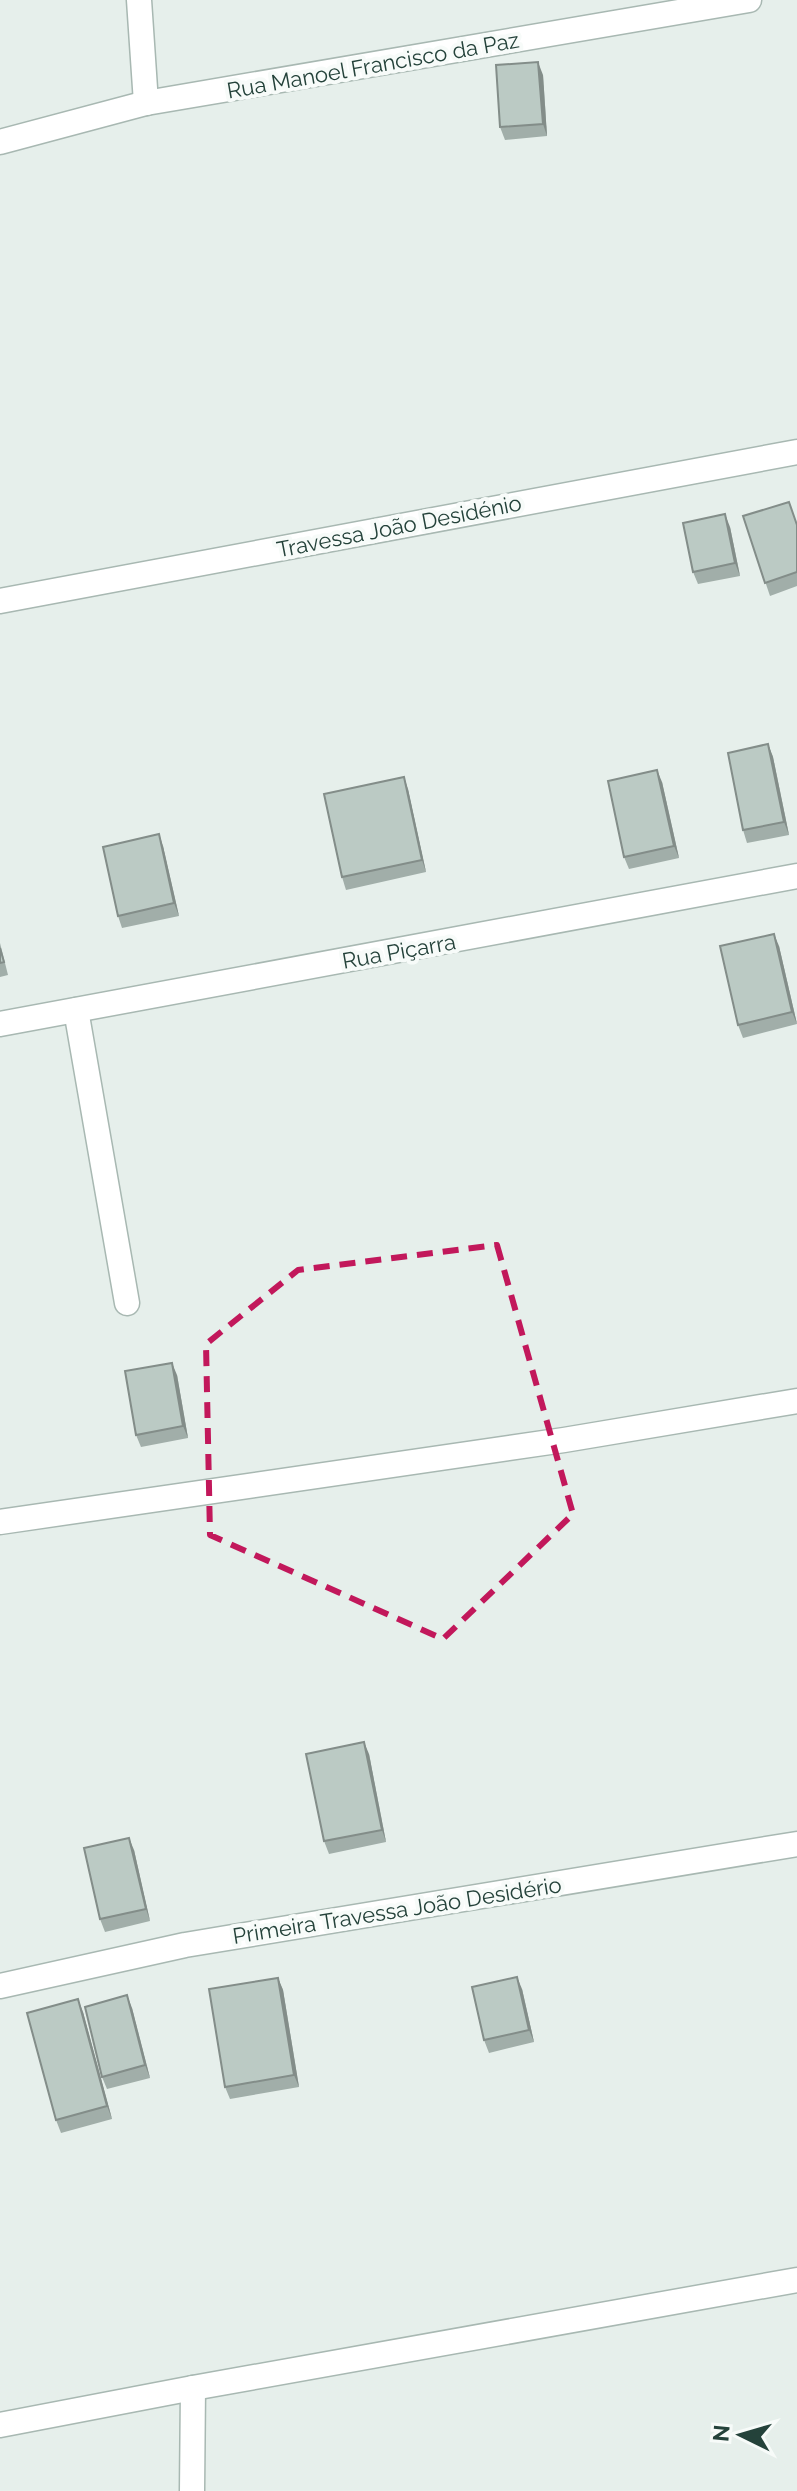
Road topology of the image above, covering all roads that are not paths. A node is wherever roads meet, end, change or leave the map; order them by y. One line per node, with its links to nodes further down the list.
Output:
1 (139, 0): 3 (street)
2 (749, 0): 3 (street, Rua Manoel Francisco da Paz)
3 (146, 103): 4 (street, Rua Manoel Francisco da Paz)
4 (0, 142)
5 (797, 452): 6 (street, Travessa João Desidénio)
6 (0, 601)
7 (797, 876): 8 (street, Rua Piçarra)
8 (76, 1010): 9 (street, Rua Piçarra); 10 (street)
9 (0, 1024)
10 (127, 1303)
11 (797, 1401): 12 (street)
12 (0, 1522)
13 (797, 1844): 14 (street, Primeira Travessa João Desidério)
14 (0, 1986)
15 (797, 2280): 16 (street)
16 (193, 2388): 17 (street); 18 (street)
17 (0, 2425)
18 (192, 2491)

